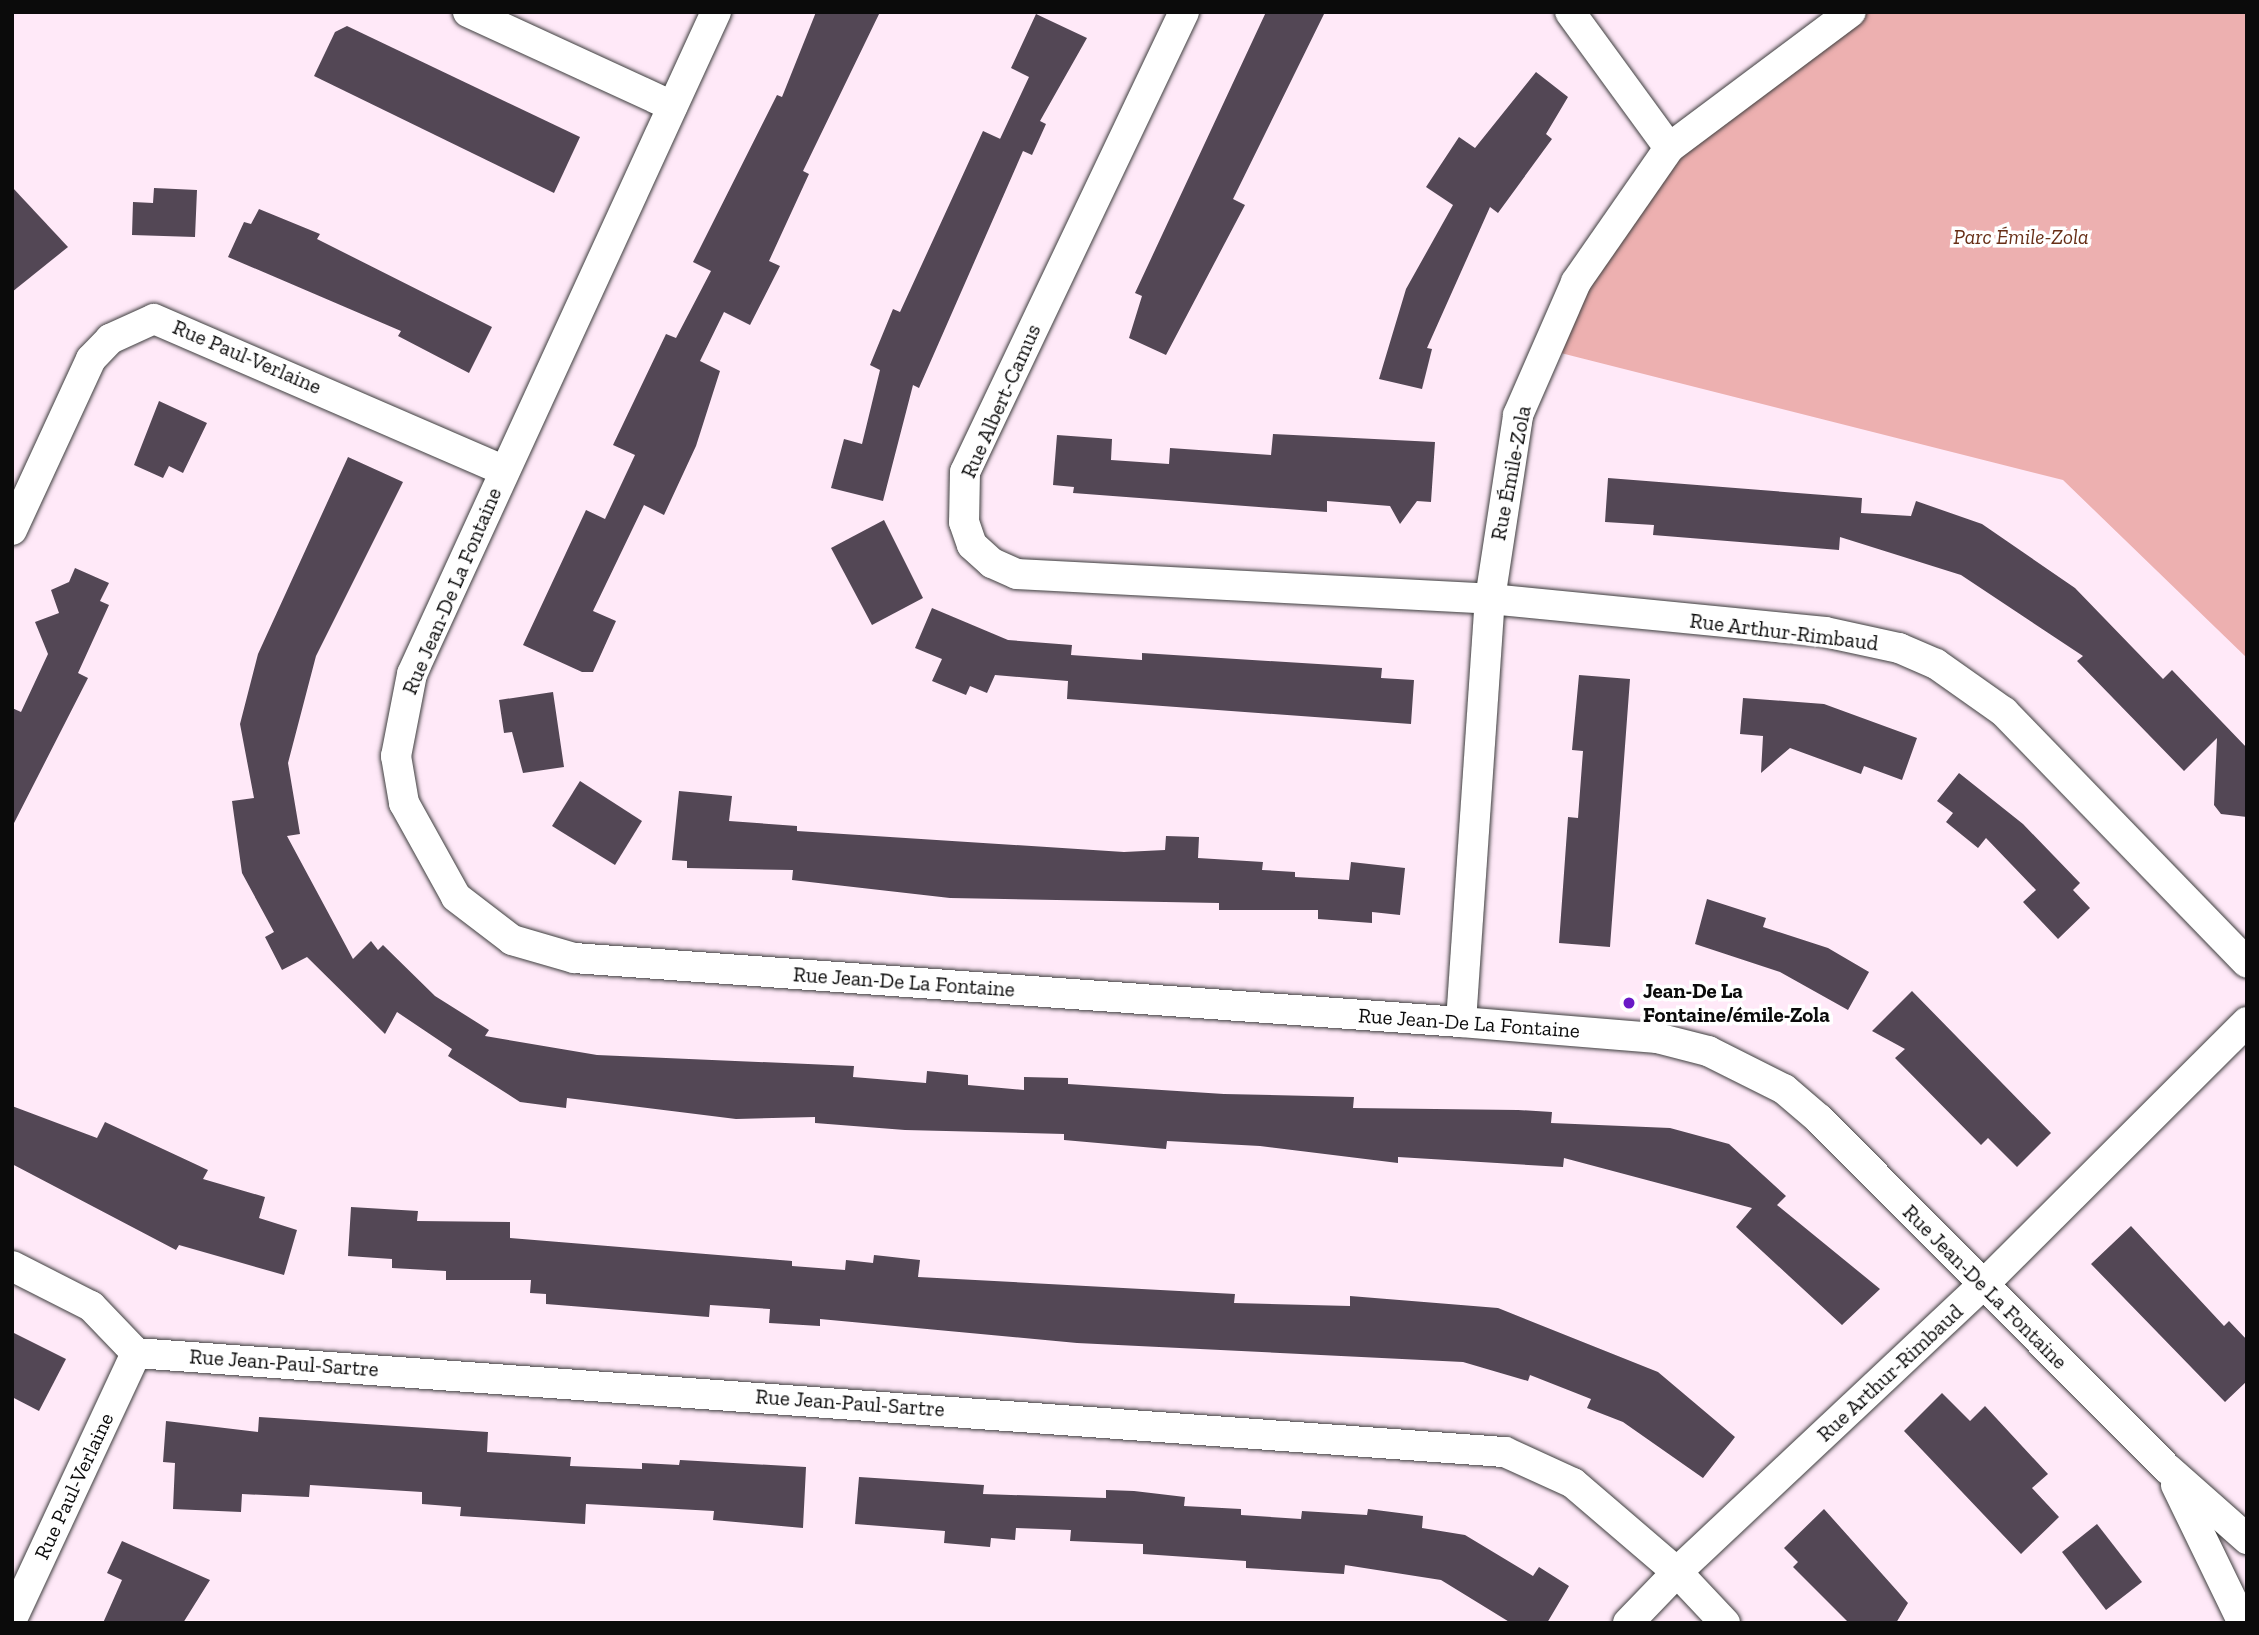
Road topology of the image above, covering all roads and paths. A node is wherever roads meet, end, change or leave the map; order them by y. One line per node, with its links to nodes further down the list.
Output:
1 (468, 12): 6 (street)
2 (716, 12): 6 (street, Rue Jean-De La Fontaine)
3 (1184, 12): 10 (street, Rue Albert-Camus)
4 (1570, 12): 7 (street)
5 (1850, 12): 7 (street, Rue Émile-Zola)
6 (672, 106): 8 (street, Rue Jean-De La Fontaine)
7 (1669, 148): 10 (street, Rue Émile-Zola)
8 (505, 471): 9 (street, Rue Paul-Verlaine); 12 (street, Rue Jean-De La Fontaine)
9 (12, 530)
10 (1490, 599): 11 (street, Rue Arthur-Rimbaud); 12 (street, Rue Émile-Zola)
11 (2247, 963)
12 (1461, 1021): 15 (street, Rue Jean-De La Fontaine)
13 (2247, 1022): 15 (street, Rue Arthur-Rimbaud)
14 (12, 1266): 16 (street)
15 (1982, 1286): 17 (street, Rue Jean-De La Fontaine); 19 (street, Rue Arthur-Rimbaud)
16 (136, 1353): 19 (street, Rue Jean-Paul-Sartre); 21 (street, Rue Paul-Verlaine)
17 (2168, 1469): 18 (street, Rue Jean-De La Fontaine); 20 (street, Rue Jean-De La Fontaine); 24 (street, Rue Jean-De La Fontaine)
18 (2247, 1539)
19 (1677, 1572): 22 (street, Rue Arthur-Rimbaud); 23 (street, Rue Jean-Paul-Sartre)
20 (2247, 1573)
21 (12, 1619)
22 (1628, 1623)
23 (1725, 1623)
24 (2243, 1623)

